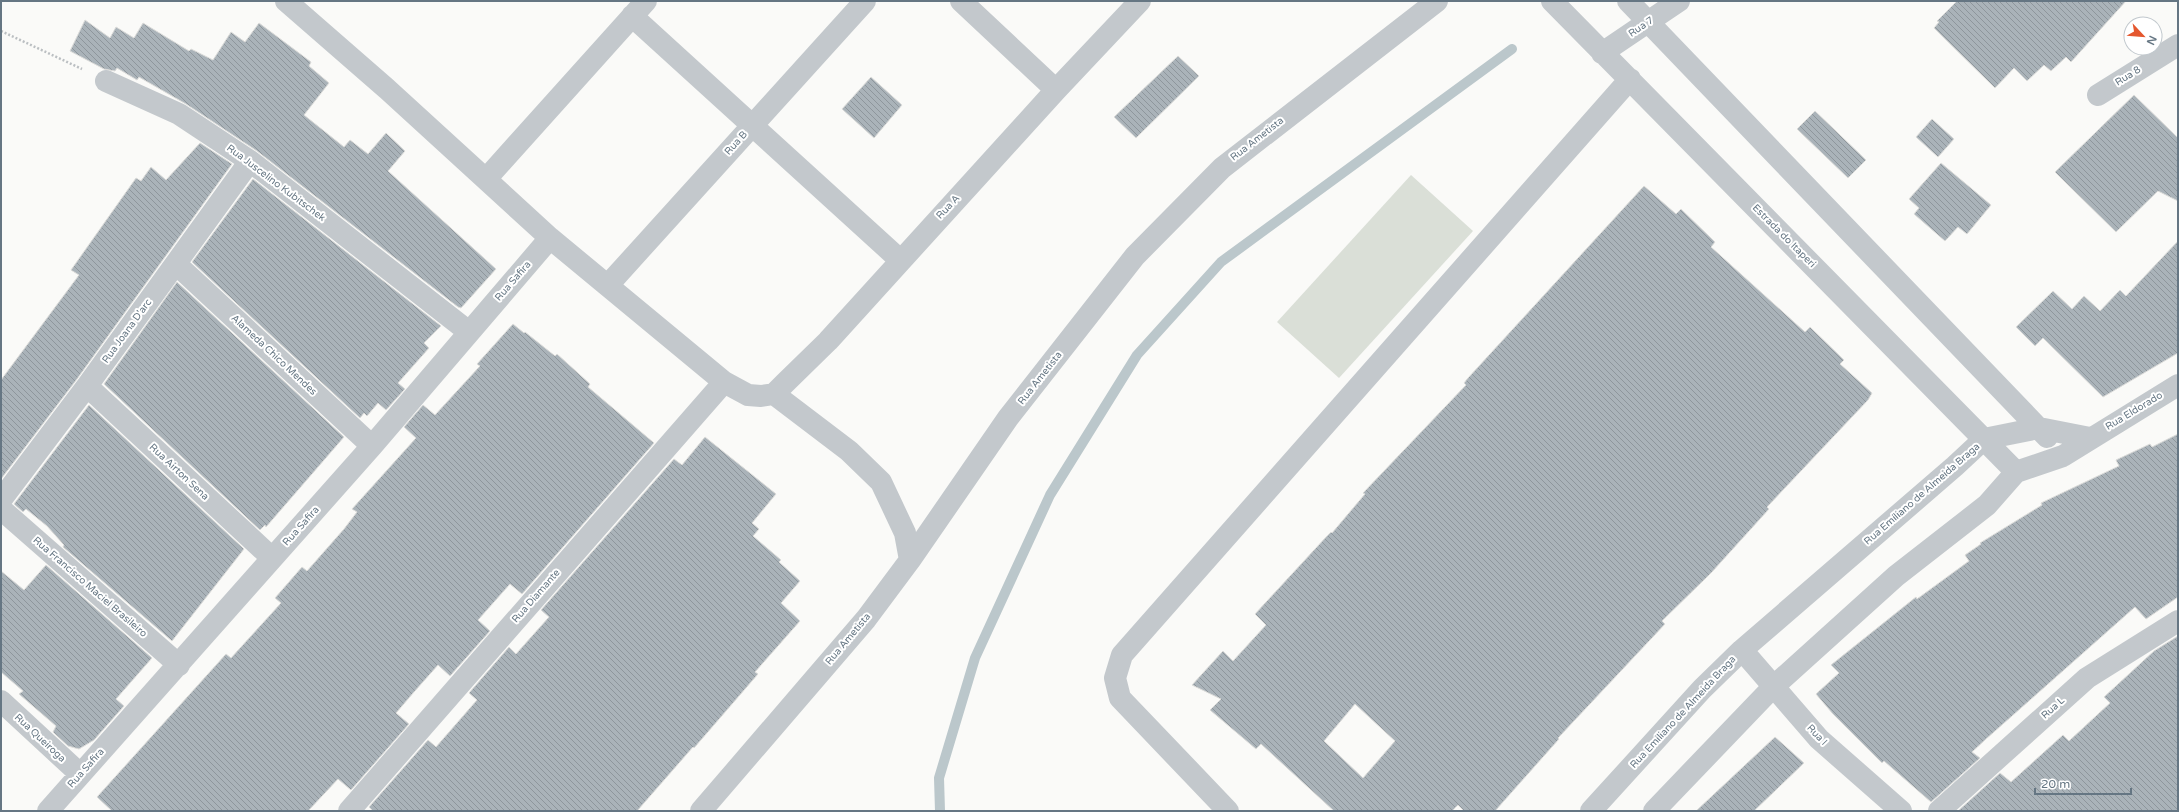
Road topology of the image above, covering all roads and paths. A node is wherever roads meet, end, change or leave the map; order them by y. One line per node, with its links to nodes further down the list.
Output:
1 (286, 1): 20 (street)
2 (865, 1): 18 (street, Rua B)
3 (961, 1): 16 (street)
4 (1140, 1): 16 (street, Rua A)
5 (1437, 1): 39 (street, Rua Ametista)
6 (1552, 1): 13 (street, Estrada do Itaperi)
7 (1628, 1): 10 (street)
8 (1679, 1): 10 (street, Rua 7)
9 (639, 9): 18 (street); 20 (street)
10 (1648, 22): 13 (street, Rua 7); 30 (street)
11 (1, 31): 15 (path)
12 (2178, 45): 17 (street, Rua 8)
13 (1602, 53): 14 (street, Estrada do Itaperi)
14 (1630, 79): 32 (street, Estrada do Itaperi); 49 (street)
15 (106, 81): 19 (street, Rua Juscelino Kubitschek)
16 (1056, 90): 22 (street, Rua A)
17 (2098, 95)
18 (753, 125): 22 (street); 24 (street, Rua B)
19 (250, 160): 23 (street, Rua Joana D'arc); 25 (street, Rua Juscelino Kubitschek)
20 (486, 179): 21 (street)
21 (550, 238): 24 (street); 25 (street, Rua Safira)
22 (900, 260): 29 (street, Rua A)
23 (176, 264): 28 (street, Rua Joana D'arc); 33 (street, Alameda Chico Mendes)
24 (608, 285): 26 (street)
25 (469, 332): 33 (street, Rua Safira)
26 (724, 382): 29 (street); 47 (street, Rua Diamante)
27 (2178, 385): 31 (street, Rua Eldorado)
28 (87, 386): 36 (street, Rua Joana D'arc); 38 (street, Rua Airton Sena)
29 (774, 394): 39 (street)
30 (2039, 428): 31 (street, Rua Emíliano de Almeida Braga); 32 (street, Rua Emíliano de Almeida Braga); 34 (street)
31 (2090, 438): 34 (street)
32 (1984, 439): 35 (street, Estrada do Itaperi); 41 (street, Rua Emíliano de Almeida Braga)
33 (372, 446): 38 (street, Rua Safira)
34 (2063, 456): 35 (street)
35 (2016, 472): 43 (street)
36 (1, 500)
37 (1, 509): 42 (street, Rua Francisco Maciel Brasileiro)
38 (272, 558): 42 (street, Rua Safira)
39 (910, 560): 48 (street, Rua Ametista)
40 (2178, 620): 53 (street, Rua L)
41 (1742, 650): 43 (street, Rua I); 50 (street, Rua Emíliano de Almeida Braga)
42 (179, 665): 45 (street, Rua Safira)
43 (1773, 687): 51 (street); 52 (street, Rua I)
44 (1, 702): 45 (street, Rua Queiroga)
45 (80, 774): 46 (street, Rua Safira)
46 (48, 811)
47 (349, 811)
48 (701, 811)
49 (1228, 811)
50 (1591, 811)
51 (1654, 811)
52 (1901, 811)
53 (1939, 811)

